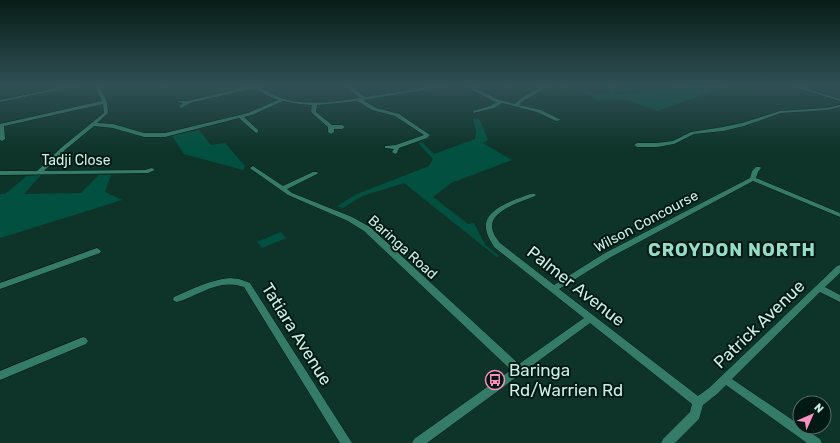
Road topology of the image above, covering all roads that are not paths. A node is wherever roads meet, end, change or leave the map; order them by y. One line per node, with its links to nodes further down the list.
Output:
1 (85, 107): 15 (street)
2 (107, 107): 12 (street)
3 (269, 107): 10 (street)
4 (314, 107): 13 (street)
5 (370, 107): 17 (street)
6 (493, 107): 9 (street)
7 (522, 107): 11 (street)
8 (837, 107): 16 (street)
9 (475, 112)
10 (240, 116): 12 (street); 14 (street)
11 (558, 120)
12 (93, 124): 21 (street)
13 (342, 127)
14 (263, 132)
15 (2, 139)
16 (637, 145)
17 (387, 147)
18 (253, 168): 25 (street, Baringa Road)
19 (758, 168): 24 (street)
20 (152, 170): 21 (street, Tadji Close)
21 (38, 172): 22 (street, Tadji Close)
22 (0, 173)
23 (315, 173): 25 (street)
24 (753, 179): 27 (street); 32 (street, Wilson Concourse)
25 (282, 189): 37 (street, Baringa Road)
26 (533, 195): 32 (street, Palmer Avenue)
27 (840, 216)
28 (97, 251): 30 (street)
29 (840, 268): 31 (street, Patrick Avenue)
30 (0, 286)
31 (820, 288): 34 (street); 39 (street, Patrick Avenue)
32 (553, 289): 35 (street, Palmer Avenue)
33 (177, 299): 41 (street, Tatiara Avenue)
34 (840, 299)
35 (590, 318): 37 (street); 40 (street, Palmer Avenue)
36 (83, 341): 38 (street)
37 (518, 370): 42 (street)
38 (0, 376)
39 (725, 379): 40 (street, Patrick Avenue); 44 (street)
40 (698, 402): 43 (street)
41 (346, 443)
42 (418, 443)
43 (667, 443)
44 (816, 443)

